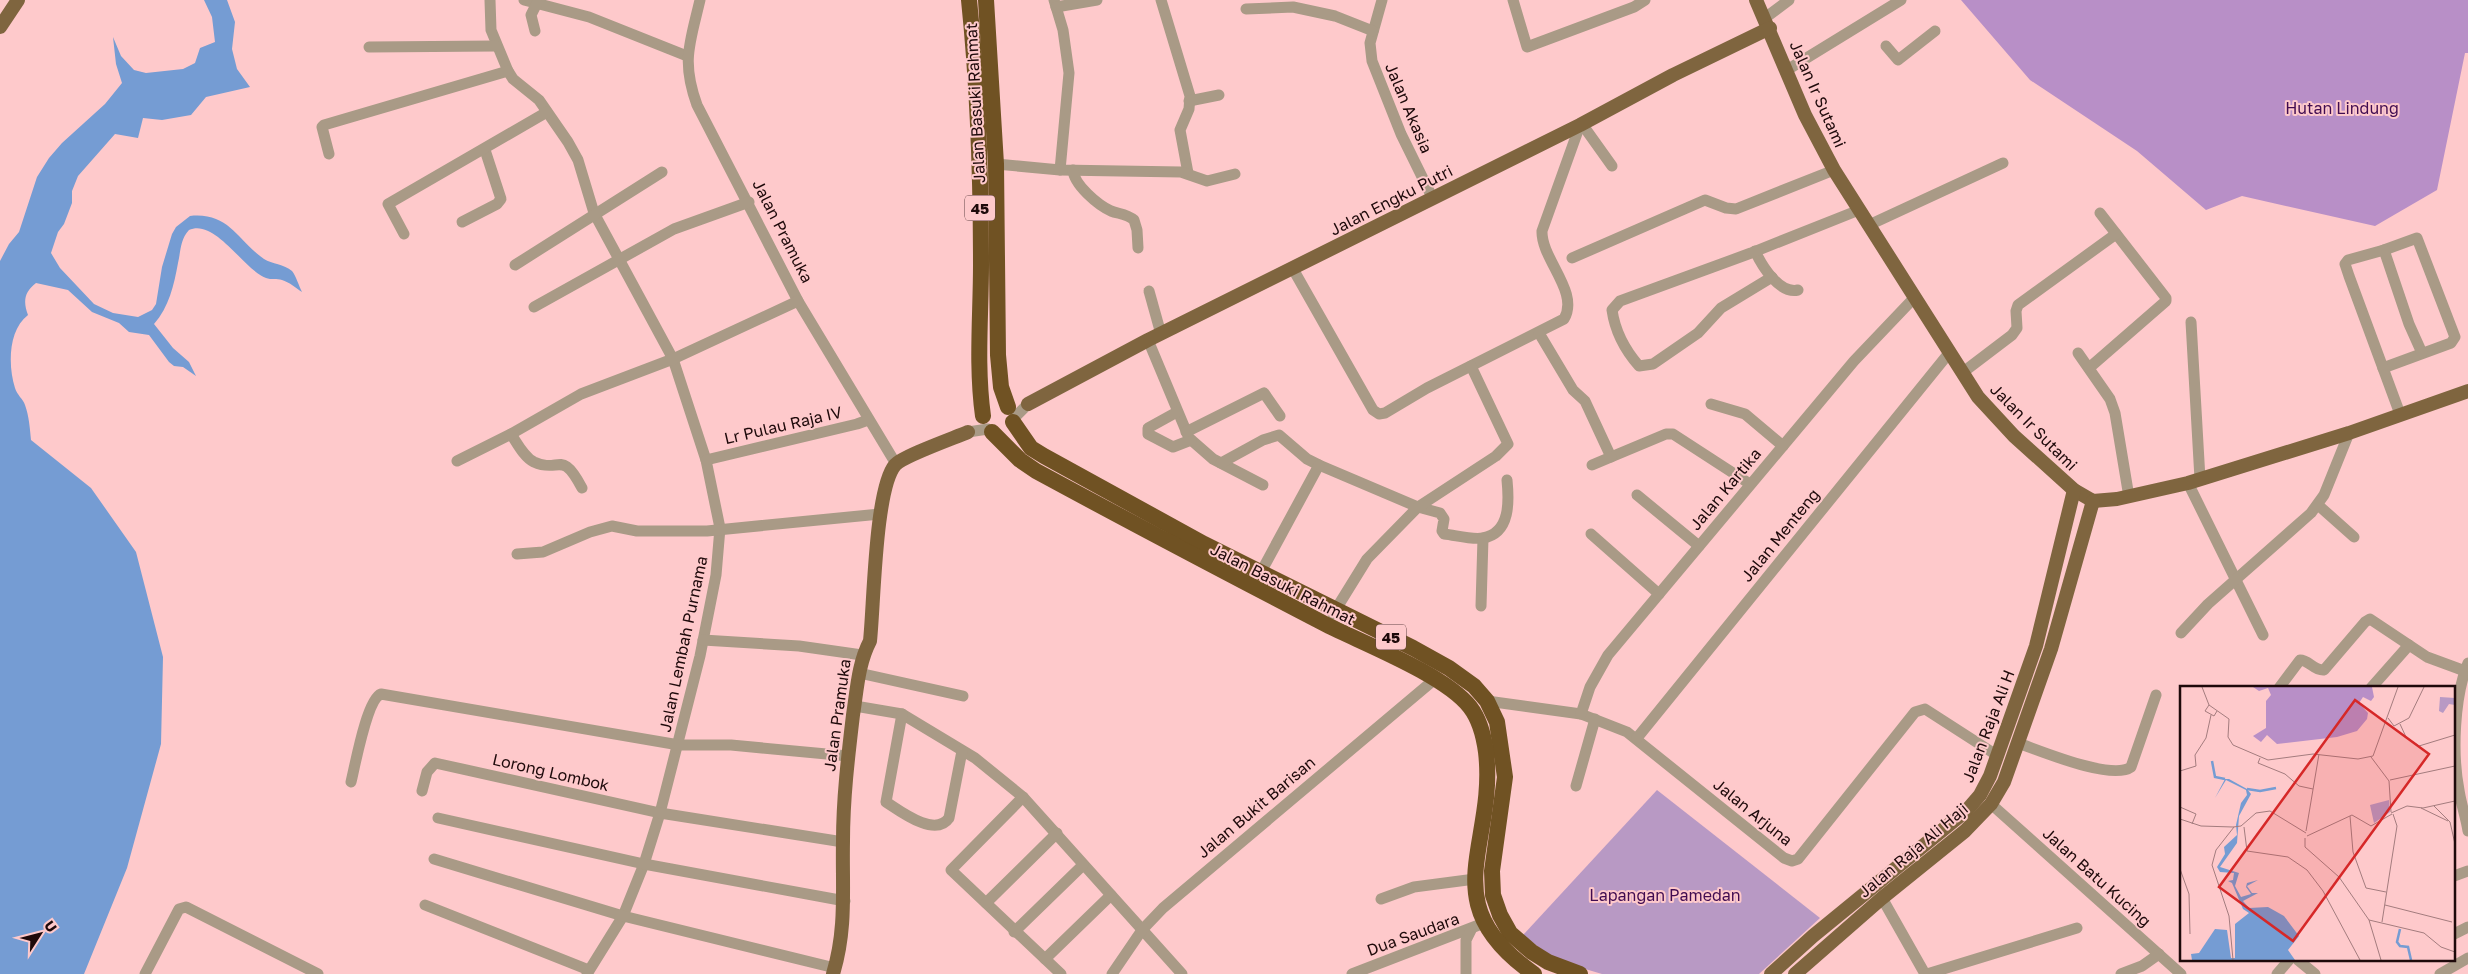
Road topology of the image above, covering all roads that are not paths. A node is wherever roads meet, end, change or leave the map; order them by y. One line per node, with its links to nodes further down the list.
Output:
1 (18, 0): 19 (main road)
2 (490, 0): 23 (street, Jalan Lembah Purnama)
3 (524, 0): 15 (street)
4 (700, 0): 26 (street, Jalan Pramuka)
5 (969, 0): 29 (highway, Jalan Basuki Rahmat / 45)
6 (986, 0): 29 (highway, Jalan Basuki Rahmat / 45)
7 (1097, 0): 16 (street)
8 (1162, 0): 31 (street)
9 (1382, 0): 21 (street, Jalan Akasia)
10 (1513, 0): 11 (street)
11 (1645, 0)
12 (1756, 0): 18 (main road, Jalan Ir Sutami)
13 (1789, 0): 18 (street)
14 (1901, 0): 27 (street)
15 (537, 3): 20 (street); 26 (street)
16 (1055, 4): 39 (street)
17 (1246, 9): 21 (street)
18 (1767, 23): 27 (main road, Jalan Ir Sutami); 33 (main road, Jalan Engku Putri)
19 (0, 27)
20 (534, 31)
21 (1374, 31): 45 (street, Jalan Akasia)
22 (1935, 31): 24 (street)
23 (496, 46): 25 (street); 28 (street, Jalan Lembah Purnama)
24 (1886, 46)
25 (369, 47)
26 (687, 56): 46 (street, Jalan Pramuka)
27 (1787, 70): 41 (main road, Jalan Ir Sutami)
28 (508, 71): 32 (street, Jalan Lembah Purnama); 35 (street)
29 (983, 76): 37 (highway, Jalan Basuki Rahmat / 45); 86 (highway, Jalan Basuki Rahmat / 45)
30 (1220, 95): 31 (street)
31 (1189, 102): 43 (street)
32 (547, 112): 34 (street); 48 (street, Jalan Lembah Purnama)
33 (1581, 124): 38 (street); 45 (main road, Jalan Engku Putri); 68 (street)
34 (485, 150): 50 (street); 52 (street)
35 (329, 154)
36 (2003, 163): 51 (street)
37 (996, 164): 39 (street); 82 (highway, Jalan Basuki Rahmat / 45)
38 (1612, 166)
39 (1060, 170): 40 (street)
40 (1074, 170): 43 (street); 54 (street)
41 (1834, 170): 47 (main road, Jalan Ir Sutami); 57 (street)
42 (662, 172): 48 (street)
43 (1188, 173): 44 (street)
44 (1235, 174)
45 (1432, 197): 60 (main road, Jalan Engku Putri)
46 (749, 202): 58 (street); 65 (street, Jalan Pramuka)
47 (1859, 210): 51 (main road, Jalan Ir Sutami); 56 (street)
48 (594, 213): 58 (street, Jalan Lembah Purnama); 59 (street)
49 (2100, 213): 53 (street)
50 (462, 222)
51 (1869, 225): 64 (main road, Jalan Ir Sutami)
52 (404, 234)
53 (2116, 234): 75 (street); 77 (street)
54 (1138, 248)
55 (2384, 250): 72 (street); 72 (street); 76 (street)
56 (1755, 251): 61 (street); 61 (street)
57 (1572, 258)
58 (618, 259): 66 (street); 73 (street, Jalan Lembah Purnama)
59 (515, 265)
60 (1293, 269): 69 (main road, Jalan Engku Putri); 74 (street)
61 (1772, 277): 62 (street)
62 (1798, 290)
63 (1150, 291): 69 (street)
64 (1914, 298): 70 (main road, Jalan Ir Sutami); 91 (street, Jalan Kartika)
65 (798, 301): 73 (street); 85 (street, Jalan Pramuka)
66 (534, 307)
67 (2191, 322): 100 (street)
68 (1539, 333): 74 (street); 92 (street)
69 (1154, 337): 79 (main road, Jalan Engku Putri); 81 (street)
70 (1949, 353): 77 (main road, Jalan Ir Sutami); 140 (street, Jalan Menteng)
71 (2078, 353): 75 (street)
72 (2422, 353): 76 (street)
73 (673, 359): 89 (street); 93 (street, Jalan Lembah Purnama)
74 (1471, 366): 109 (street)
75 (2089, 368): 106 (street)
76 (2383, 368): 83 (street)
77 (1962, 373): 104 (main road, Jalan Ir Sutami)
78 (2468, 391): 83 (main road)
79 (1028, 404): 82 (street)
80 (1711, 404): 91 (street)
81 (1177, 412): 90 (street); 90 (street)
82 (1011, 414): 86 (highway); 86 (highway); 117 (highway, Jalan Basuki Rahmat / 45)
83 (2400, 414): 88 (main road)
84 (1280, 416): 90 (street)
85 (868, 420): 93 (street, Lr Pulau Raja IV); 96 (street, Jalan Pramuka)
86 (986, 424): 87 (street); 122 (highway, Jalan Basuki Rahmat / 45)
87 (968, 432): 96 (main road)
88 (2350, 433): 100 (main road); 108 (street)
89 (511, 434): 94 (street); 103 (street)
90 (1188, 436): 95 (street)
91 (1783, 446): 101 (street, Jalan Kartika)
92 (1611, 457): 98 (street); 101 (street)
93 (706, 460): 111 (street, Jalan Lembah Purnama)
94 (457, 461)
95 (1221, 463): 97 (street); 102 (street)
96 (896, 464): 110 (main road, Jalan Pramuka)
97 (1319, 465): 109 (street); 117 (street)
98 (1592, 465)
99 (1507, 480): 114 (street)
100 (2194, 481): 106 (main road); 118 (street)
101 (1750, 484): 115 (street, Jalan Kartika)
102 (1263, 486)
103 (582, 488)
104 (2074, 490): 107 (main road, Jalan Ir Sutami); 145 (main road, Jalan Raja Ali H)
105 (1637, 494): 115 (street)
106 (2129, 496): 107 (main road)
107 (2093, 501): 141 (main road, Jalan Raja Ali Haji)
108 (2318, 505): 113 (street); 118 (street)
109 (1418, 507): 114 (street); 121 (street)
110 (880, 514): 111 (street); 127 (main road, Jalan Pramuka)
111 (720, 528): 116 (street); 125 (street, Jalan Lembah Purnama)
112 (1592, 534): 119 (street)
113 (2354, 537)
114 (1483, 538): 120 (street)
115 (1699, 546): 119 (street, Jalan Kartika)
116 (517, 554)
117 (1261, 572): 121 (highway, Jalan Basuki Rahmat / 45)
118 (2236, 580): 123 (street); 124 (street)
119 (1659, 594): 138 (street, Jalan Kartika)
120 (1481, 606)
121 (1335, 610): 122 (street); 135 (highway, Jalan Basuki Rahmat / 45)
122 (1327, 625): 130 (highway, Jalan Basuki Rahmat / 45)
123 (2181, 634)
124 (2263, 635)
125 (703, 640): 127 (street); 142 (street, Jalan Lembah Purnama)
126 (2409, 645): 128 (street); 131 (street); 132 (street)
127 (862, 656): 129 (main road, Jalan Pramuka)
128 (2466, 667): 148 (street)
129 (859, 673): 134 (street); 136 (main road, Jalan Pramuka)
130 (1435, 679): 158 (highway, Jalan Basuki Rahmat / 45); 176 (street, Jalan Bukit Barisan)
131 (2280, 686)
132 (2373, 686)
133 (2156, 695): 141 (street)
134 (963, 696)
135 (1488, 702): 138 (street, Jalan Arjuna); 158 (highway, Jalan Basuki Rahmat / 45)
136 (855, 706): 137 (street); 144 (main road, Jalan Pramuka)
137 (902, 714): 143 (street); 143 (street)
138 (1581, 714): 139 (street, Jalan Arjuna)
139 (1595, 719): 140 (street, Jalan Arjuna); 147 (street)
140 (1637, 738): 145 (street, Jalan Arjuna)
141 (2018, 743): 151 (main road, Jalan Raja Ali Haji)
142 (679, 745): 144 (street); 146 (street); 153 (street, Jalan Lembah Purnama)
143 (962, 750): 150 (street)
144 (848, 756): 159 (main road, Jalan Pramuka)
145 (1998, 756): 152 (main road, Jalan Raja Ali H)
146 (351, 782)
147 (1576, 786)
148 (2463, 787): 156 (street)
149 (422, 791): 153 (street, Lorong Lombok)
150 (1023, 797): 157 (street); 170 (street)
151 (1991, 804): 155 (main road, Jalan Raja Ali Haji); 179 (street, Jalan Batu Kucing)
152 (1967, 810): 155 (main road); 195 (main road, Jalan Raja Ali H)
153 (660, 813): 159 (street, Lorong Lombok); 161 (street, Jalan Lembah Purnama)
154 (438, 818): 161 (street)
155 (1980, 818): 168 (main road, Jalan Raja Ali Haji)
156 (2468, 831)
157 (1057, 833): 162 (street); 170 (street)
158 (1488, 837): 165 (highway, Jalan Basuki Rahmat / 45); 194 (highway, Jalan Basuki Rahmat / 45)
159 (843, 842): 169 (main road, Jalan Pramuka)
160 (434, 859): 172 (street)
161 (644, 864): 169 (street); 172 (street, Jalan Lembah Purnama)
162 (1083, 865): 166 (street); 177 (street)
163 (2468, 871): 164 (street)
164 (2456, 875)
165 (1475, 879): 167 (street); 173 (highway, Jalan Basuki Rahmat / 45)
166 (1111, 895): 176 (street); 181 (street)
167 (1381, 898)
168 (1882, 898): 196 (main road, Jalan Raja Ali Haji); 197 (street)
169 (845, 901): 184 (main road, Jalan Pramuka)
170 (986, 903): 177 (street)
171 (425, 905): 185 (street)
172 (623, 916): 184 (street); 185 (street, Jalan Lembah Purnama)
173 (1477, 927): 191 (street, Dua Saudara); 192 (street); 193 (highway, Jalan Basuki Rahmat / 45)
174 (2468, 927): 178 (street)
175 (2077, 928): 197 (street)
176 (1142, 930): 189 (street, Jalan Bukit Barisan); 190 (street)
177 (1014, 932): 181 (street)
178 (2456, 933)
179 (2159, 954): 198 (street); 199 (street, Jalan Batu Kucing)
180 (2468, 958): 202 (street)
181 (1045, 959): 188 (street)
182 (2287, 962): 200 (street)
183 (2300, 962): 201 (street)
184 (834, 971)
185 (588, 972)
186 (145, 974): 187 (street)
187 (318, 974)
188 (1061, 974)
189 (1112, 974)
190 (1182, 974)
191 (1352, 974)
192 (1466, 974)
193 (1534, 974)
194 (1580, 974)
195 (1771, 974)
196 (1796, 974)
197 (1926, 974)
198 (2121, 974)
199 (2181, 974)
200 (2277, 974)
201 (2315, 974)
202 (2440, 974)

